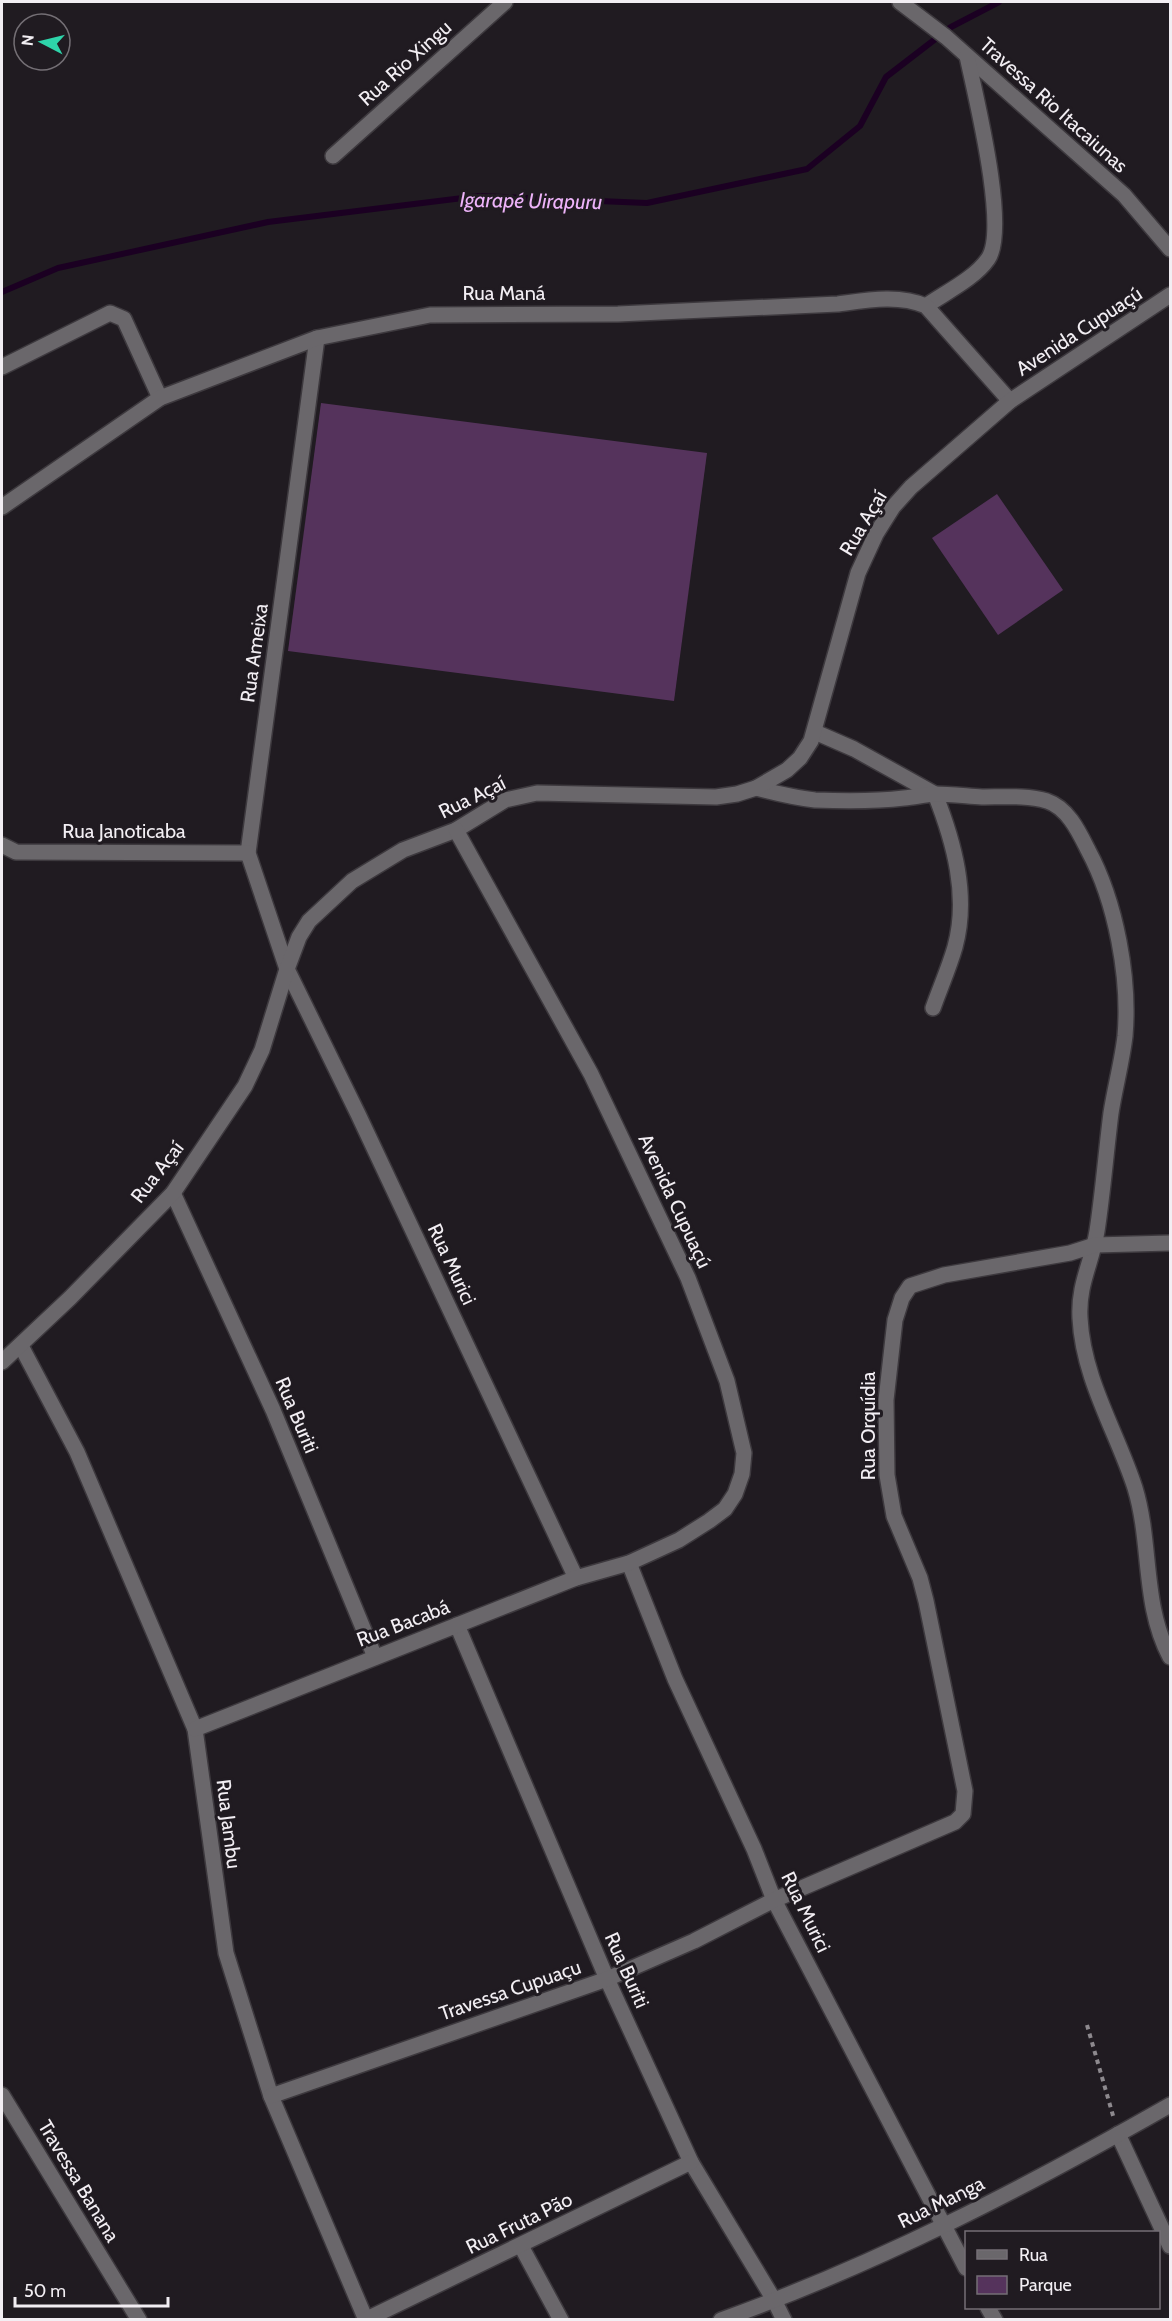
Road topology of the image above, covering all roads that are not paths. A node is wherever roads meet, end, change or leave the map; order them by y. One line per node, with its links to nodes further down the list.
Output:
1 (505, 2): 4 (street, Rua Rio Xingu)
2 (904, 4): 3 (street, Travessa Rio Itacaiunas)
3 (967, 56): 5 (street, Travessa Rio Itacaiunas); 7 (street)
4 (333, 156)
5 (1170, 249)
6 (1170, 295): 11 (street, Avenida Cupuaçú)
7 (926, 306): 8 (street, Rua Maná); 11 (street)
8 (317, 338): 10 (street, Rua Maná); 18 (street, Rua Ameixa)
9 (2, 367): 10 (street)
10 (160, 398): 12 (street, Rua Maná)
11 (1010, 401): 13 (street, Rua Açaí)
12 (2, 507)
13 (815, 732): 14 (street, Rua Açaí); 15 (street)
14 (756, 788): 15 (street); 16 (street, Rua Açaí)
15 (934, 794): 20 (street); 23 (street)
16 (456, 830): 19 (street, Rua Açaí); 26 (street, Avenida Cupuaçú)
17 (2, 845): 18 (street, Rua Janoticaba)
18 (248, 853): 19 (street, Rua Ameixa)
19 (287, 969): 21 (street, Rua Açaí); 27 (street, Rua Murici)
20 (933, 1008)
21 (173, 1193): 24 (street, Rua Açaí); 29 (street, Rua Buriti)
22 (1170, 1243): 23 (street, Rua Orquídia)
23 (1095, 1245): 30 (street); 32 (street, Rua Orquídia)
24 (21, 1346): 25 (street, Rua Açaí); 31 (street, Rua Jambu)
25 (2, 1362)
26 (629, 1563): 27 (street, Rua Bacabá); 33 (street, Rua Murici)
27 (576, 1578): 28 (street, Rua Bacabá)
28 (457, 1625): 29 (street, Rua Bacabá); 34 (street, Rua Buriti)
29 (375, 1657): 31 (street, Rua Bacabá)
30 (1170, 1657)
31 (195, 1729): 36 (street, Rua Jambu)
32 (955, 1822): 33 (street, Travessa Cupuaçu)
33 (774, 1900): 34 (street, Travessa Cupuaçu); 40 (street, Rua Murici)
34 (607, 1978): 36 (street, Travessa Cupuaçu); 39 (street, Rua Buriti)
35 (2, 2095): 45 (street, Travessa Banana)
36 (271, 2096): 46 (street, Rua Jambu)
37 (1170, 2105): 38 (street, Rua Manga)
38 (1118, 2134): 40 (street, Rua Manga); 42 (street)
39 (691, 2162): 41 (street, Rua Fruta Pão); 44 (street, Rua Buriti)
40 (943, 2226): 43 (street, Rua Murici); 44 (street, Rua Manga)
41 (521, 2246): 46 (street, Rua Fruta Pão); 47 (street)
42 (1170, 2246)
43 (965, 2266)
44 (774, 2301): 48 (street, Rua Manga); 49 (street, Rua Buriti)
45 (139, 2319)
46 (366, 2319)
47 (561, 2319)
48 (721, 2319)
49 (783, 2319)

